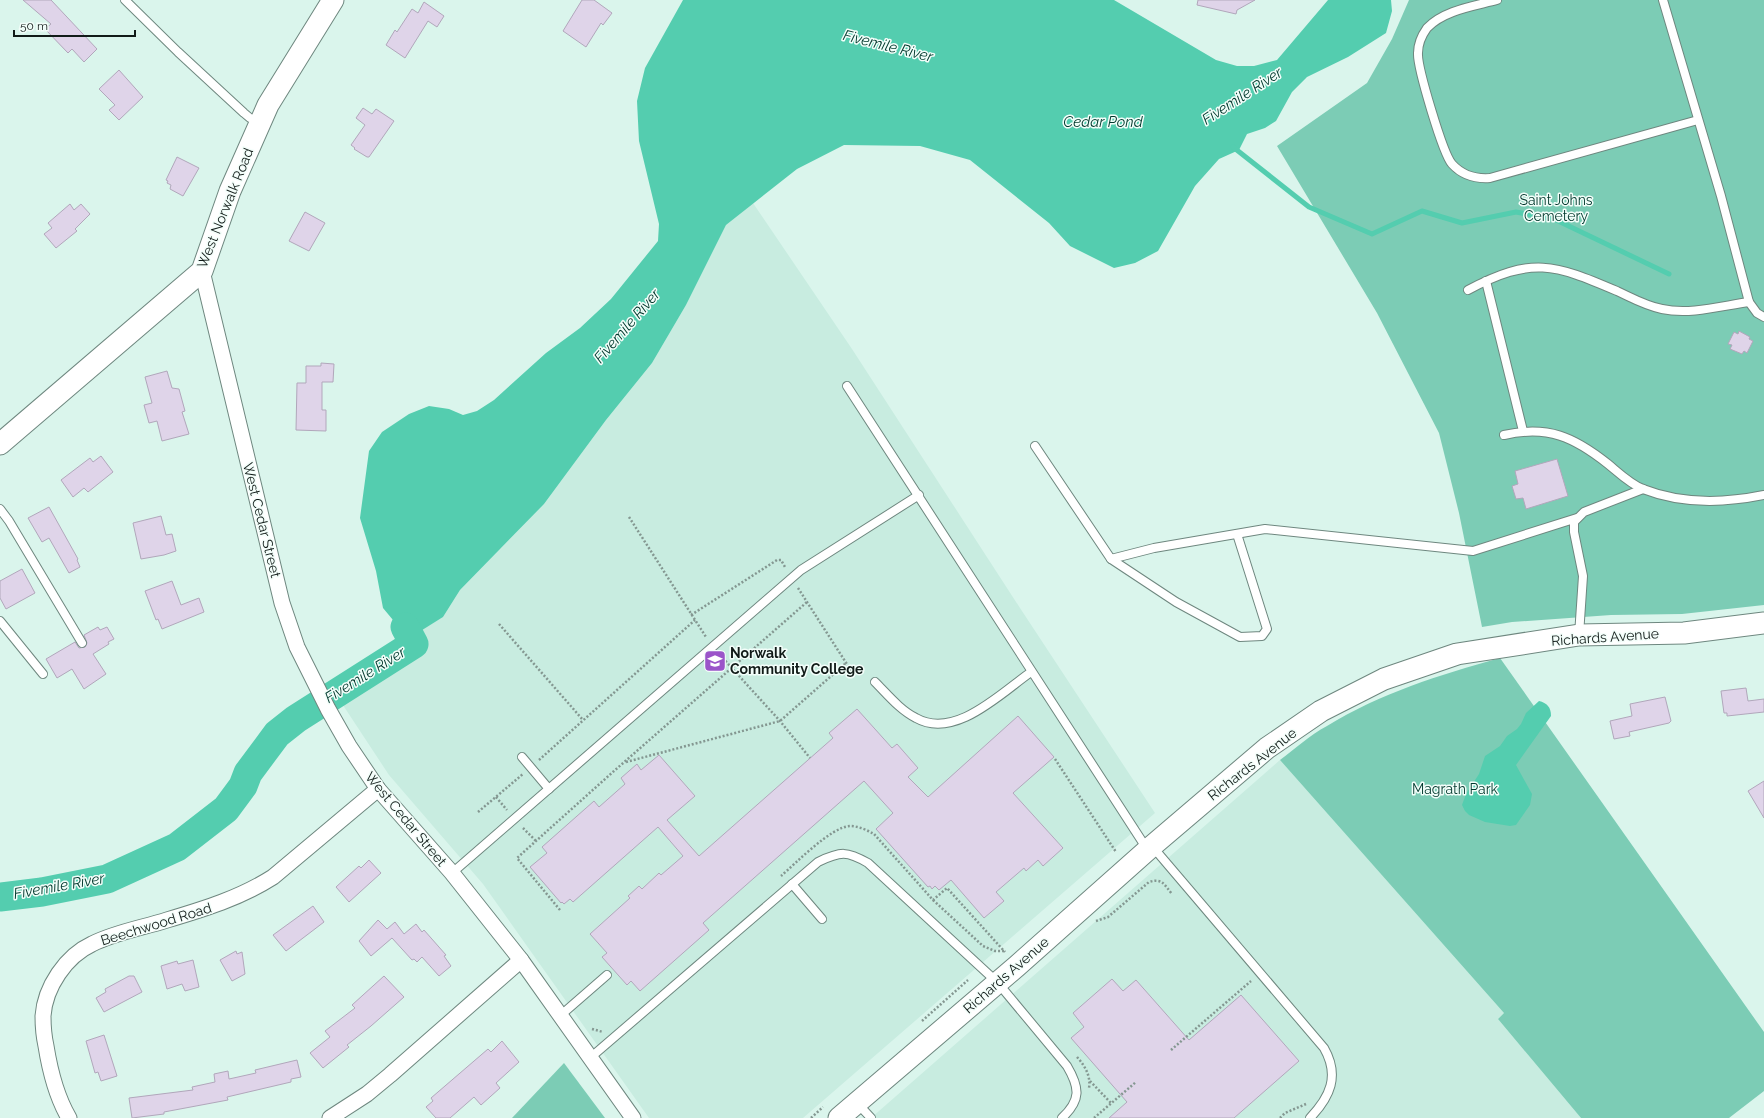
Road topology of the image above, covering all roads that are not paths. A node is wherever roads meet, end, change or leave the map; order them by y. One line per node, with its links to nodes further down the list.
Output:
1 (125, 0): 6 (lane)
2 (333, 0): 6 (street, West Norwalk Road)
3 (1497, 0): 5 (lane)
4 (1663, 0): 5 (lane)
5 (1698, 120): 10 (lane)
6 (261, 121): 7 (street, West Norwalk Road)
7 (202, 271): 15 (street, West Norwalk Road); 32 (street, West Cedar Street)
8 (1486, 281): 9 (lane); 10 (lane); 13 (lane)
9 (1468, 290)
10 (1749, 302): 11 (lane)
11 (1764, 317)
12 (847, 386): 19 (lane)
13 (1523, 431): 14 (lane); 17 (lane)
14 (1504, 435)
15 (0, 444)
16 (1035, 446): 23 (lane)
17 (1643, 489): 18 (lane); 21 (lane)
18 (1764, 494)
19 (919, 495): 28 (lane); 33 (lane)
20 (0, 509): 27 (lane)
21 (1577, 518): 22 (lane); 26 (lane)
22 (1237, 534): 23 (lane); 23 (lane)
23 (1111, 558)
24 (0, 621): 29 (lane)
25 (1764, 623): 26 (street, Richards Avenue)
26 (1579, 635): 34 (street, Richards Avenue)
27 (82, 643)
28 (1031, 672): 30 (lane); 34 (lane)
29 (43, 674)
30 (874, 682)
31 (522, 757): 33 (lane)
32 (378, 789): 35 (street, West Cedar Street); 44 (street, Beechwood Road)
33 (549, 789): 35 (lane)
34 (1145, 843): 40 (street, Richards Avenue); 49 (lane)
35 (452, 873): 38 (street, West Cedar Street)
36 (792, 884): 37 (lane); 40 (lane); 42 (lane)
37 (822, 919)
38 (521, 960): 41 (street, West Cedar Street); 45 (street)
39 (607, 974): 41 (lane)
40 (998, 983): 43 (street, Richards Avenue); 48 (lane)
41 (561, 1015): 42 (street, West Cedar Street)
42 (590, 1058): 46 (street, West Cedar Street)
43 (864, 1111): 47 (street, Richards Avenue)
44 (69, 1118)
45 (330, 1118)
46 (633, 1118)
47 (839, 1118)
48 (1062, 1118)
49 (1310, 1118)

